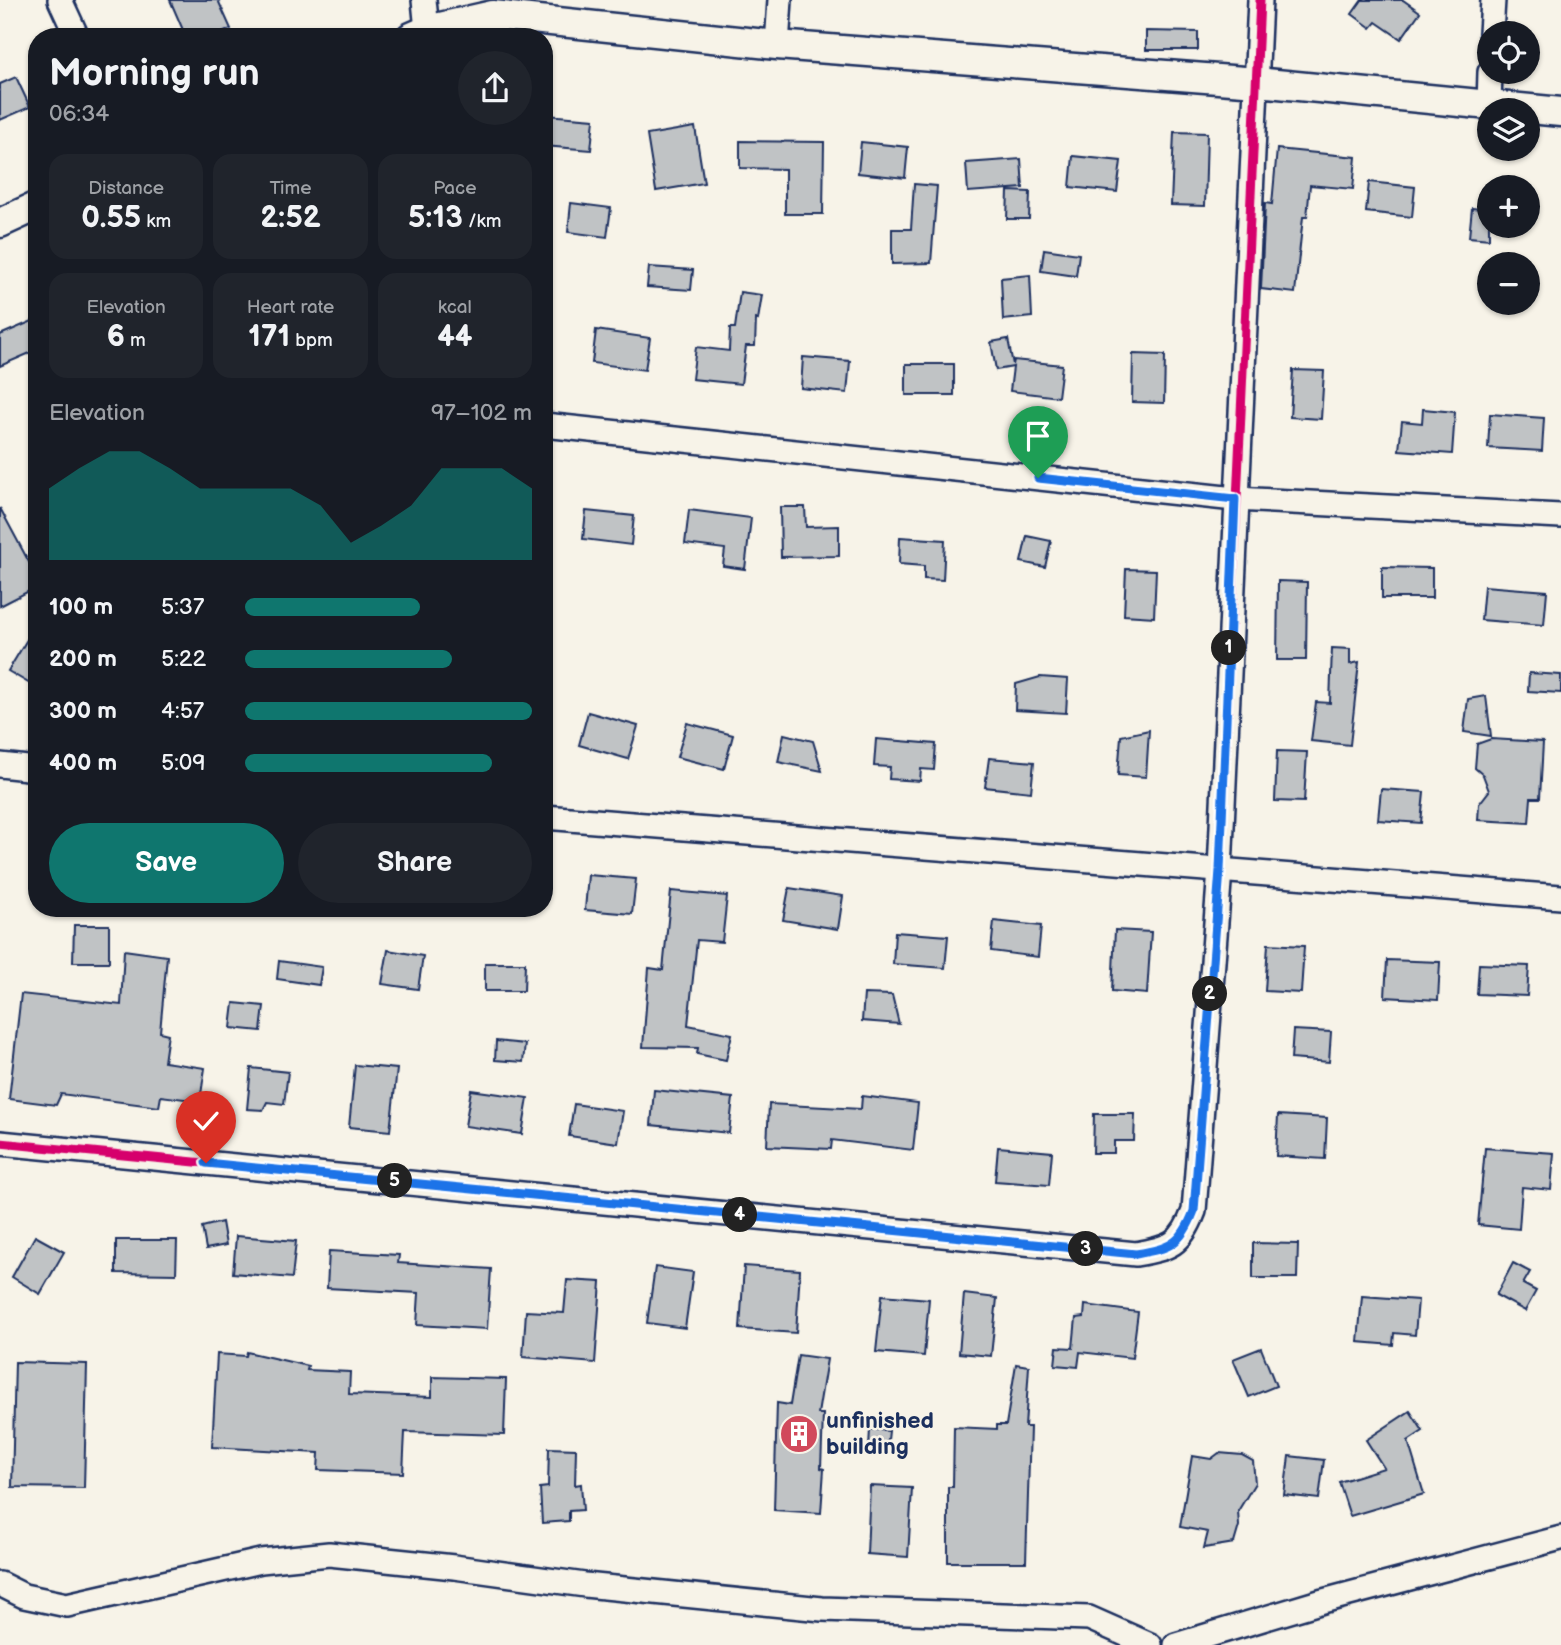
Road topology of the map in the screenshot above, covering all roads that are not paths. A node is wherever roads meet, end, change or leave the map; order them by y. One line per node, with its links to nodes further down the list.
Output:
1 (60, 0): 7 (street)
2 (424, 0): 8 (street)
3 (780, 0): 10 (street)
4 (1261, 0): 11 (street)
5 (1493, 0): 6 (street)
6 (1492, 21)
7 (73, 28)
8 (420, 28)
9 (439, 28): 10 (street)
10 (777, 45): 11 (street)
11 (1257, 82): 12 (street); 18 (street)
12 (1477, 104)
13 (1540, 110): 14 (street)
14 (1561, 112)
15 (28, 209): 16 (street)
16 (0, 223)
17 (553, 426): 18 (street)
18 (1235, 499): 19 (street); 23 (street)
19 (1561, 516)
20 (0, 765): 21 (street)
21 (28, 768)
22 (553, 818): 23 (street)
23 (1220, 870): 24 (street); 25 (street)
24 (1561, 897)
25 (0, 1143)
26 (1561, 1538): 29 (street)
27 (0, 1584): 28 (street)
28 (1150, 1645)
29 (1176, 1645)

